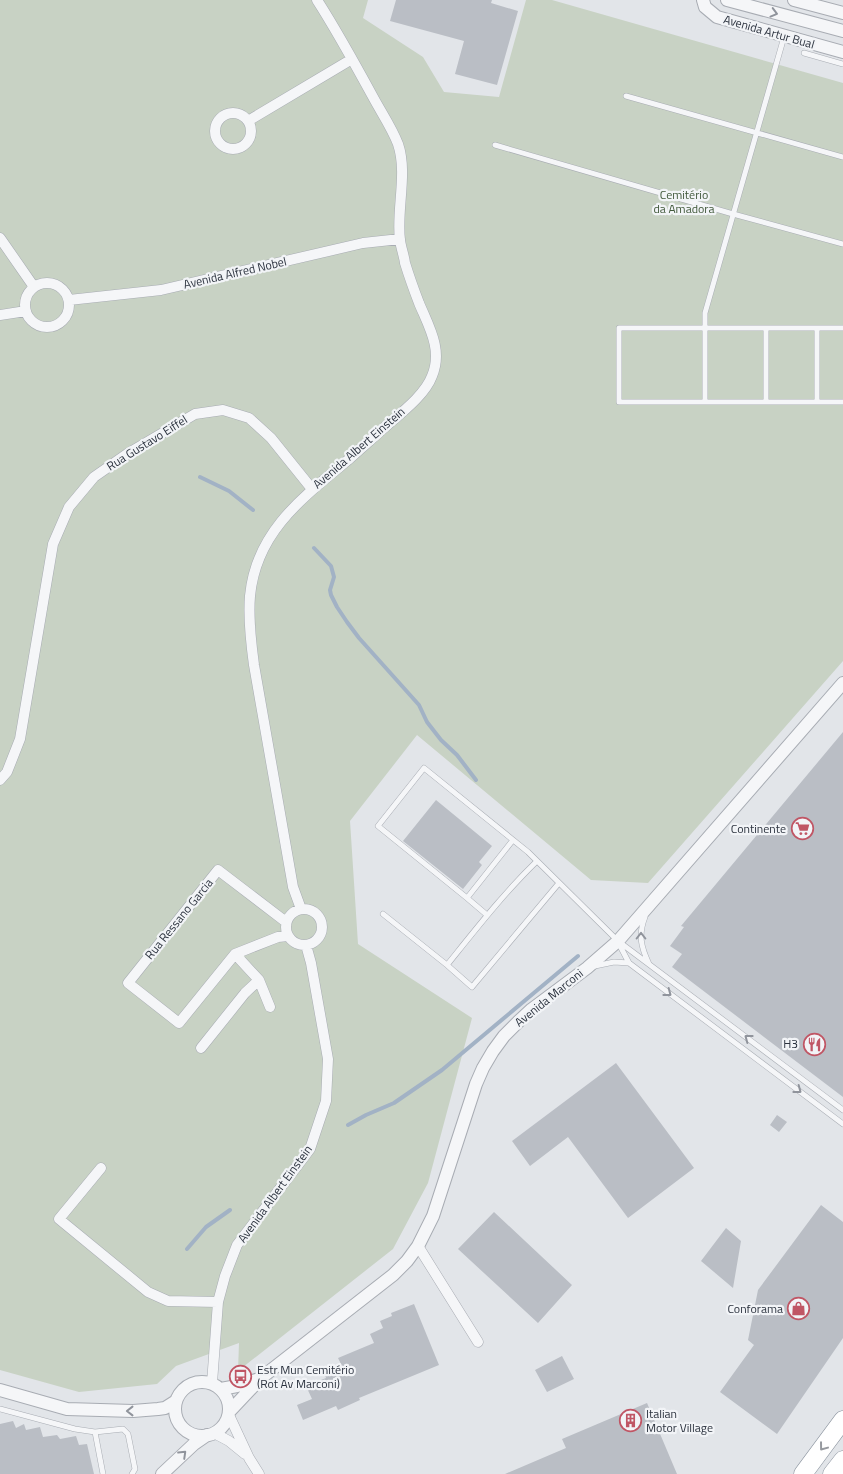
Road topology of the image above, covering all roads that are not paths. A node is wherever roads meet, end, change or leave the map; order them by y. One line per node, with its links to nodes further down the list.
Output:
1 (317, 0): 10 (street, Avenida Albert Einstein)
2 (703, 0): 7 (street, Avenida Artur Bual)
3 (727, 0): 6 (street, Avenida Artur Bual, one-way to 6)
4 (794, 0): 5 (street)
5 (843, 13)
6 (843, 31)
7 (784, 36): 8 (street, Avenida Artur Bual); 14 (lane)
8 (843, 52)
9 (804, 53): 11 (lane)
10 (352, 59): 13 (street); 19 (street, Avenida Albert Einstein)
11 (843, 64)
12 (626, 96): 14 (lane)
13 (248, 121)
14 (756, 132): 16 (lane); 17 (lane)
15 (495, 145): 17 (lane)
16 (843, 156)
17 (733, 214): 20 (lane); 25 (lane)
18 (0, 238): 21 (street)
19 (400, 239): 22 (street, Avenida Alfred Nobel); 33 (street, Avenida Albert Einstein)
20 (843, 244)
21 (34, 287): 22 (street); 23 (street)
22 (69, 300): 23 (street)
23 (26, 311): 24 (street)
24 (0, 315)
25 (704, 328): 26 (lane); 29 (lane); 29 (lane)
26 (766, 328): 27 (lane); 30 (lane)
27 (817, 328): 28 (lane); 31 (lane)
28 (843, 328)
29 (705, 402): 30 (lane)
30 (766, 402): 31 (lane)
31 (817, 402): 32 (lane)
32 (843, 402)
33 (312, 489): 35 (street, Rua Gustavo Eiffel); 41 (street, Avenida Albert Einstein)
34 (843, 683): 40 (street, Avenida Marconi)
35 (0, 780)
36 (513, 840): 37 (lane); 39 (lane); 39 (lane)
37 (537, 861): 38 (lane); 43 (lane)
38 (559, 883): 46 (lane); 51 (lane)
39 (467, 898): 43 (lane)
40 (648, 907): 46 (street, Avenida Marconi); 50 (lane, one-way to 40)
41 (301, 909): 44 (street); 47 (street)
42 (383, 914): 51 (lane)
43 (487, 915): 51 (lane)
44 (286, 922): 45 (street); 48 (street, Rua Ressano Garcia)
45 (288, 936): 47 (street); 48 (street)
46 (618, 941): 49 (lane); 50 (lane); 52 (street, Avenida Marconi)
47 (306, 945): 60 (street, Avenida Albert Einstein)
48 (235, 954): 53 (street)
49 (629, 963): 52 (lane); 57 (lane, one-way to 57)
50 (650, 964): 56 (lane, one-way to 50)
51 (447, 965)
52 (587, 968): 59 (street, Avenida Marconi)
53 (259, 980): 54 (street); 55 (street)
54 (270, 1007)
55 (201, 1048)
56 (843, 1110)
57 (843, 1124)
58 (101, 1168): 60 (street)
59 (418, 1246): 61 (street); 62 (street, Avenida Marconi)
60 (218, 1302): 63 (street, Avenida Albert Einstein)
61 (478, 1342)
62 (261, 1378): 63 (street, Avenida Marconi); 67 (street, Avenida Marconi)
63 (216, 1386): 65 (street); 67 (street)
64 (0, 1390): 65 (street, one-way to 64)
65 (176, 1401): 70 (street)
66 (0, 1409): 69 (lane)
67 (229, 1414): 70 (street); 71 (street)
68 (843, 1420): 77 (highway, one-way to 77)
69 (95, 1432): 73 (lane); 74 (lane)
70 (211, 1434): 71 (street); 75 (street, one-way to 70)
71 (249, 1458): 76 (street)
72 (843, 1460): 78 (highway)
73 (103, 1474)
74 (132, 1474)
75 (162, 1474)
76 (259, 1474)
77 (803, 1474)
78 (832, 1474)

